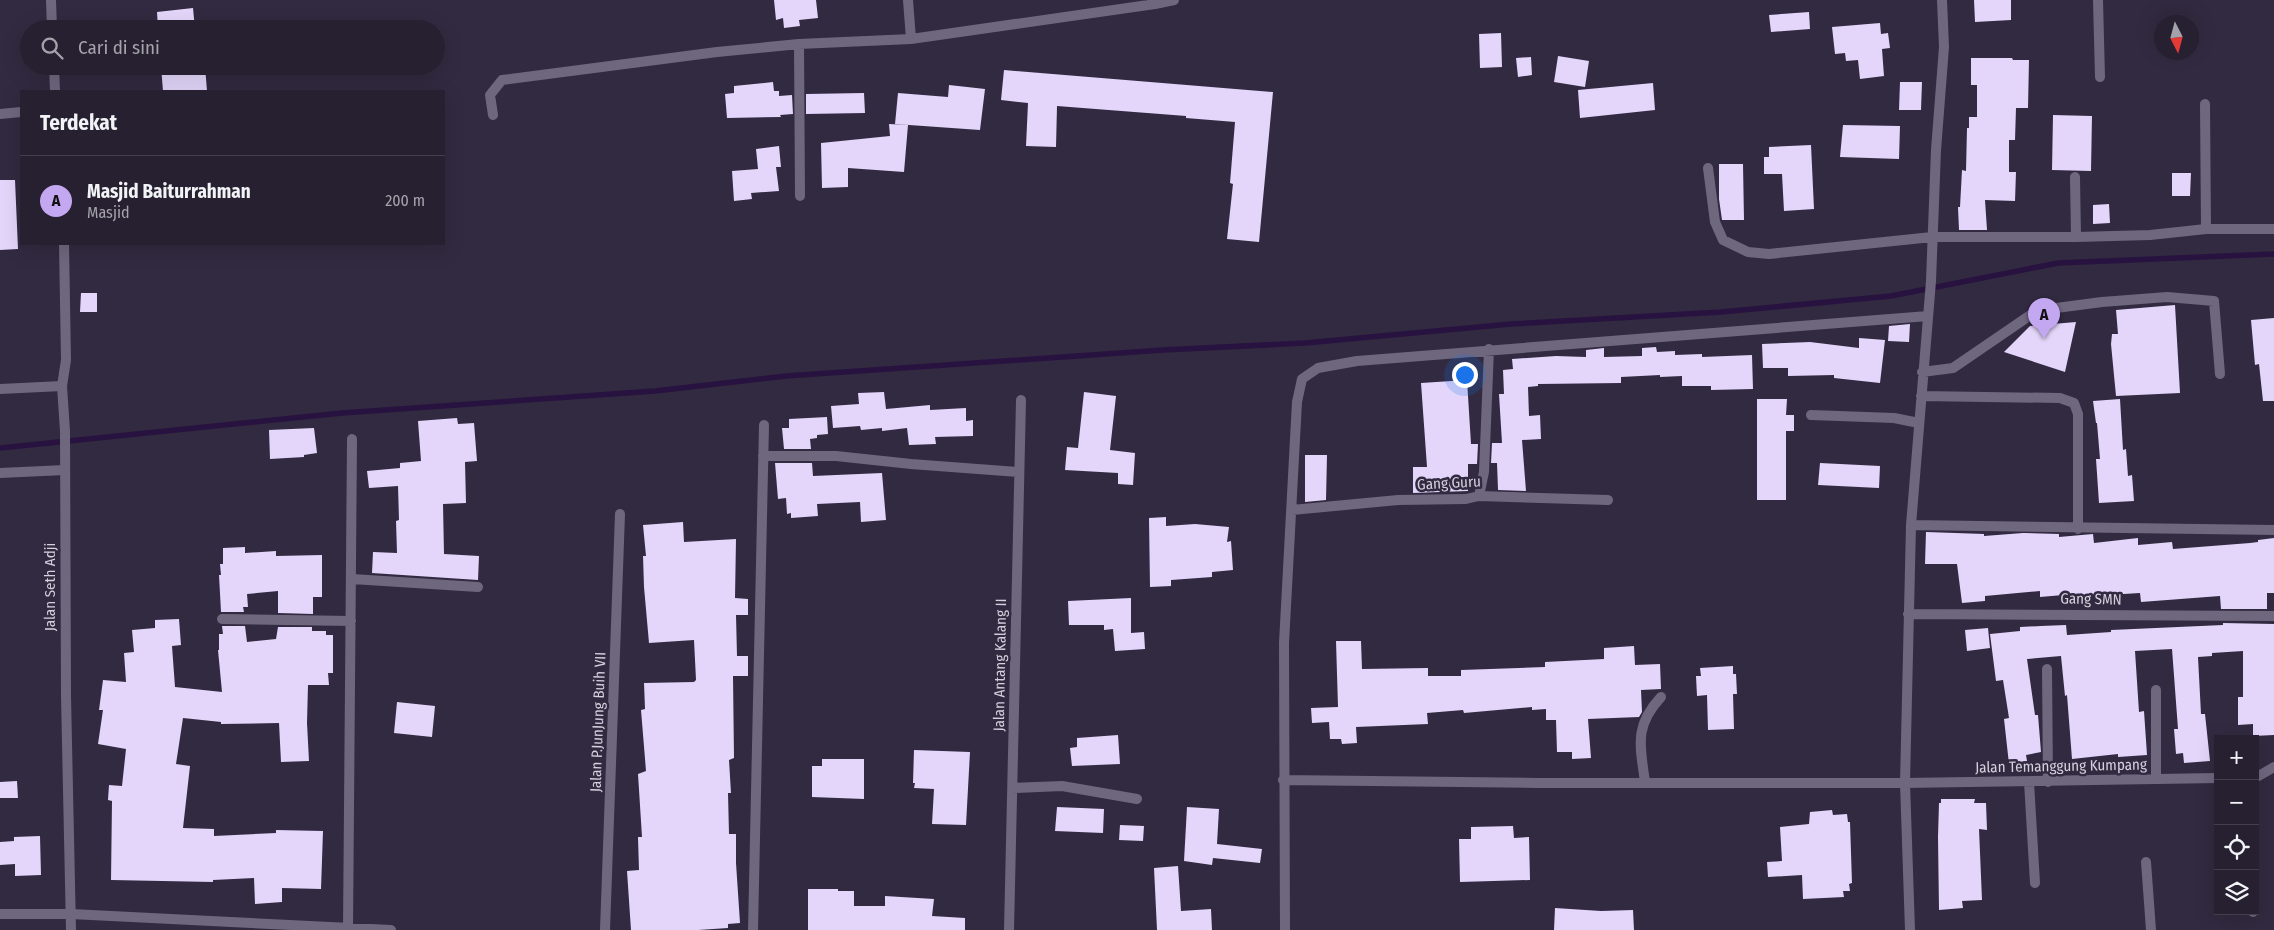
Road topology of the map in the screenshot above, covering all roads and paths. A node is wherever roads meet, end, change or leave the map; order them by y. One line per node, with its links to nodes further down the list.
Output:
1 (51, 0): 7 (street)
2 (908, 0): 8 (street)
3 (1174, 0): 6 (street)
4 (1942, 0): 22 (street)
5 (2098, 0): 11 (street)
6 (1153, 2): 8 (street)
7 (52, 20)
8 (911, 39): 9 (street)
9 (799, 44): 16 (street); 19 (street)
10 (54, 75): 12 (street)
11 (2100, 77)
12 (55, 90)
13 (2204, 104): 21 (street)
14 (20, 112): 15 (street)
15 (0, 114)
16 (493, 115)
17 (1708, 168): 22 (street)
18 (2075, 177): 23 (street)
19 (800, 196)
20 (2274, 228): 21 (street)
21 (2206, 229): 23 (street)
22 (1932, 237): 23 (street); 25 (street)
23 (2076, 237)
24 (64, 245): 29 (street, Jalan Seth Adji)
25 (1928, 313): 26 (street); 27 (street)
26 (1489, 349): 41 (street); 43 (street)
27 (1922, 372): 28 (street); 31 (street)
28 (2220, 374)
29 (62, 386): 30 (street); 38 (street, Jalan Seth Adji)
30 (0, 389)
31 (1921, 396): 34 (street); 46 (street)
32 (1021, 400): 39 (street, Jalan Antang Kalang II)
33 (1811, 415): 34 (street)
34 (1919, 423): 45 (street)
35 (764, 425): 37 (street)
36 (352, 439): 48 (street)
37 (763, 456): 39 (street); 76 (street)
38 (65, 466): 40 (street); 71 (street, Jalan Seth Adji)
39 (1019, 472): 66 (street, Jalan Antang Kalang II)
40 (0, 474)
41 (1479, 496): 42 (street, Gang Guru); 43 (street, Gang Guru)
42 (1608, 500)
43 (1292, 510): 61 (street)
44 (620, 514): 75 (street, Jalan P.JunJung Buih VII)
45 (1910, 525): 46 (street); 50 (street)
46 (2078, 529): 47 (street)
47 (2274, 530)
48 (352, 578): 49 (street); 53 (street)
49 (478, 586)
50 (1908, 614): 51 (street, Gang SMN); 63 (street)
51 (2274, 616)
52 (222, 619): 53 (street)
53 (351, 621): 72 (street)
54 (2047, 669): 65 (street)
55 (2156, 690): 60 (street)
56 (1661, 697): 62 (street)
57 (2274, 767): 58 (street)
58 (2259, 776)
59 (2214, 778): 60 (street, Jalan Temanggung Kumpang)
60 (2156, 779): 65 (street, Jalan Temanggung Kumpang)
61 (1283, 780): 62 (street, Jalan Temanggung Kumpang); 78 (street)
62 (1646, 782): 63 (street, Jalan Temanggung Kumpang)
63 (1905, 782): 64 (street, Jalan Temanggung Kumpang); 79 (street)
64 (2029, 782): 65 (street, Jalan Temanggung Kumpang); 69 (street)
65 (2048, 782)
66 (1013, 788): 67 (street); 77 (street, Jalan Antang Kalang II)
67 (1137, 800)
68 (2146, 862): 80 (street)
69 (2035, 883)
70 (0, 914): 71 (street)
71 (71, 914): 72 (street); 73 (street, Jalan Seth Adji)
72 (348, 928): 74 (street)
73 (70, 930)
74 (390, 930)
75 (605, 930)
76 (753, 930)
77 (1009, 930)
78 (1285, 930)
79 (1910, 930)
80 (2151, 930)

